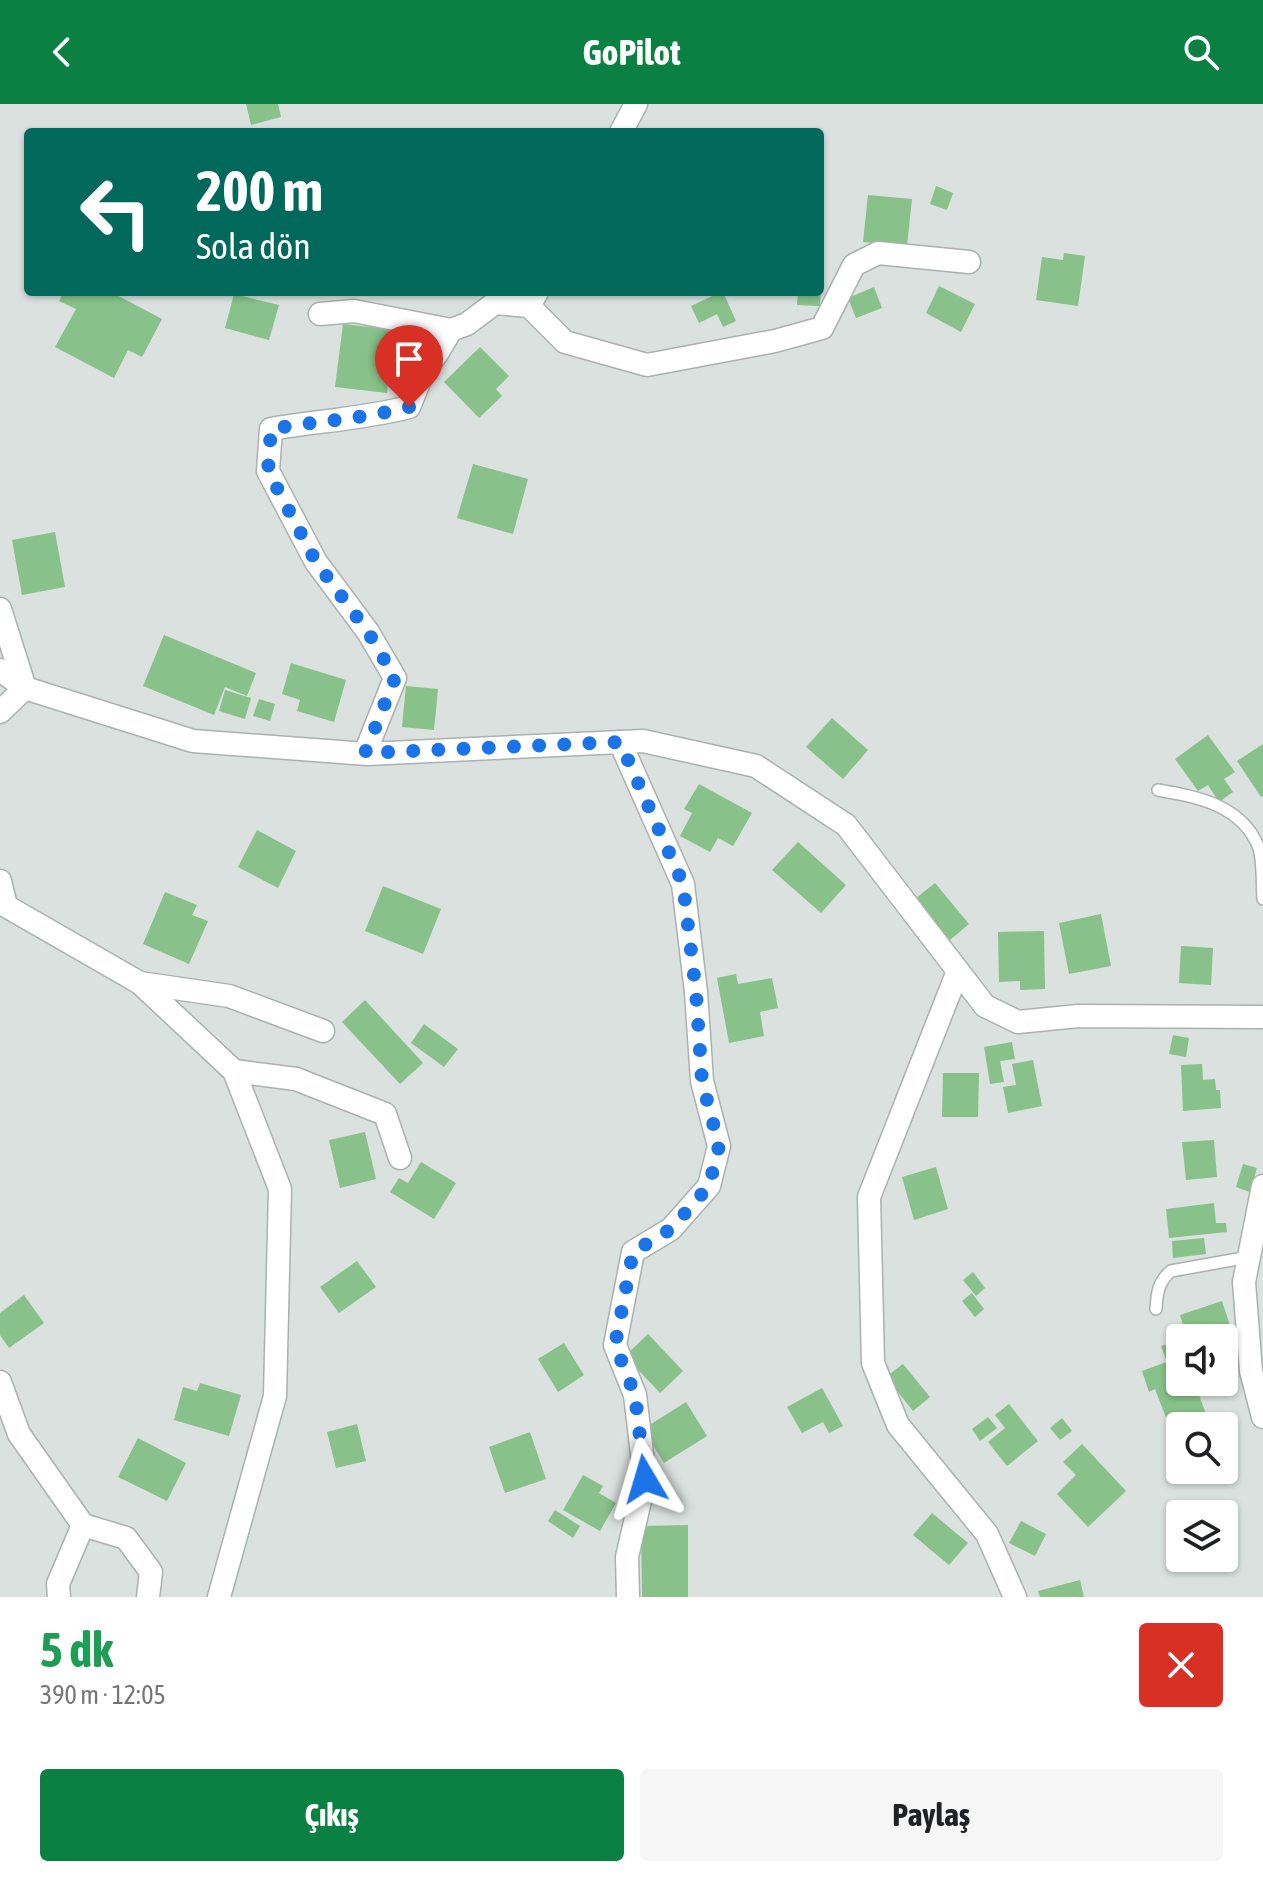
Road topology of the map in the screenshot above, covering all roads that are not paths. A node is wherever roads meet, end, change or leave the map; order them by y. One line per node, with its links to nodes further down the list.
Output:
1 (636, 104): 2 (street)
2 (623, 128)
3 (969, 262): 4 (street)
4 (527, 297): 6 (street)
5 (320, 314): 6 (street)
6 (451, 330): 12 (street)
7 (0, 609): 9 (street)
8 (0, 670): 9 (street)
9 (25, 688): 10 (street); 12 (street)
10 (0, 712)
11 (620, 742): 12 (street); 16 (street); 33 (street)
12 (365, 753)
13 (1158, 790): 15 (lane)
14 (0, 881): 17 (street)
15 (1263, 899)
16 (958, 971): 18 (street); 34 (street)
17 (140, 983): 19 (street); 20 (street)
18 (1263, 1017)
19 (323, 1031)
20 (234, 1071): 21 (street); 32 (street)
21 (400, 1158)
22 (1263, 1186): 23 (street)
23 (1249, 1257): 24 (lane); 27 (street)
24 (1156, 1309)
25 (0, 1382): 28 (street)
26 (0, 1414): 28 (street)
27 (1263, 1417)
28 (19, 1434): 29 (street)
29 (83, 1525): 30 (street); 31 (street)
30 (59, 1597)
31 (148, 1597)
32 (219, 1597)
33 (628, 1597)
34 (1015, 1597)

